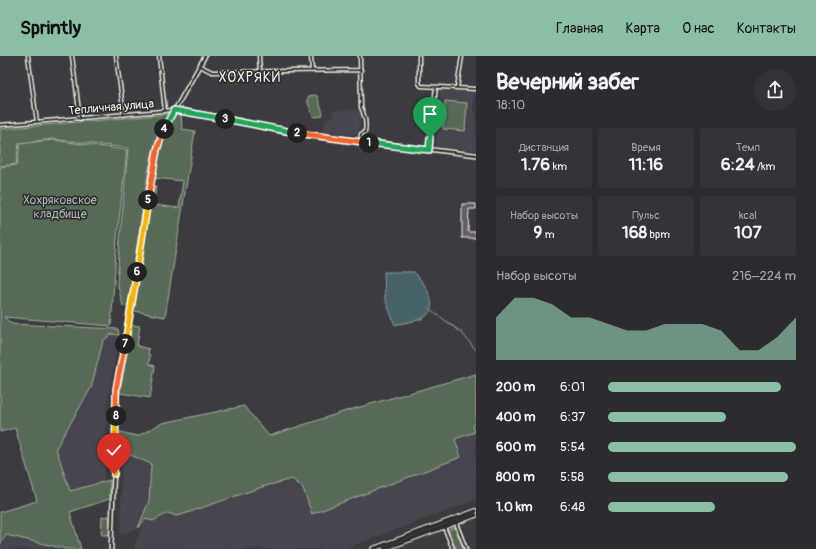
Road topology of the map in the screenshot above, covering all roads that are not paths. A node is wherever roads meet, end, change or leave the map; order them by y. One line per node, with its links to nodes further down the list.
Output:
1 (28, 56): 22 (street)
2 (72, 56): 21 (street)
3 (116, 56): 20 (street)
4 (159, 56): 19 (street)
5 (205, 56): 11 (street)
6 (259, 56): 14 (street)
7 (311, 56): 13 (street)
8 (360, 56): 12 (street)
9 (419, 56): 15 (street)
10 (462, 56): 16 (street)
11 (200, 66): 14 (street); 18 (street)
12 (361, 70): 13 (street); 24 (street)
13 (312, 71): 14 (street)
14 (260, 72)
15 (436, 87): 16 (street); 25 (street)
16 (457, 88): 17 (street)
17 (476, 89)
18 (174, 110): 19 (street, Тепличная улица); 24 (street, Тепличная улица); 31 (street)
19 (165, 111): 20 (street, Тепличная улица)
20 (124, 115): 21 (street, Тепличная улица)
21 (80, 119): 22 (street, Тепличная улица)
22 (37, 122): 23 (street, Тепличная улица)
23 (0, 126)
24 (360, 142): 25 (street, Тепличная улица)
25 (429, 150): 26 (street, Тепличная улица)
26 (476, 155)
27 (476, 511): 32 (main road)
28 (476, 515): 29 (main road)
29 (456, 522): 30 (main road); 35 (street)
30 (444, 527): 33 (main road); 34 (street)
31 (111, 549)
32 (373, 549)
33 (384, 549)
34 (452, 549)
35 (466, 549)

